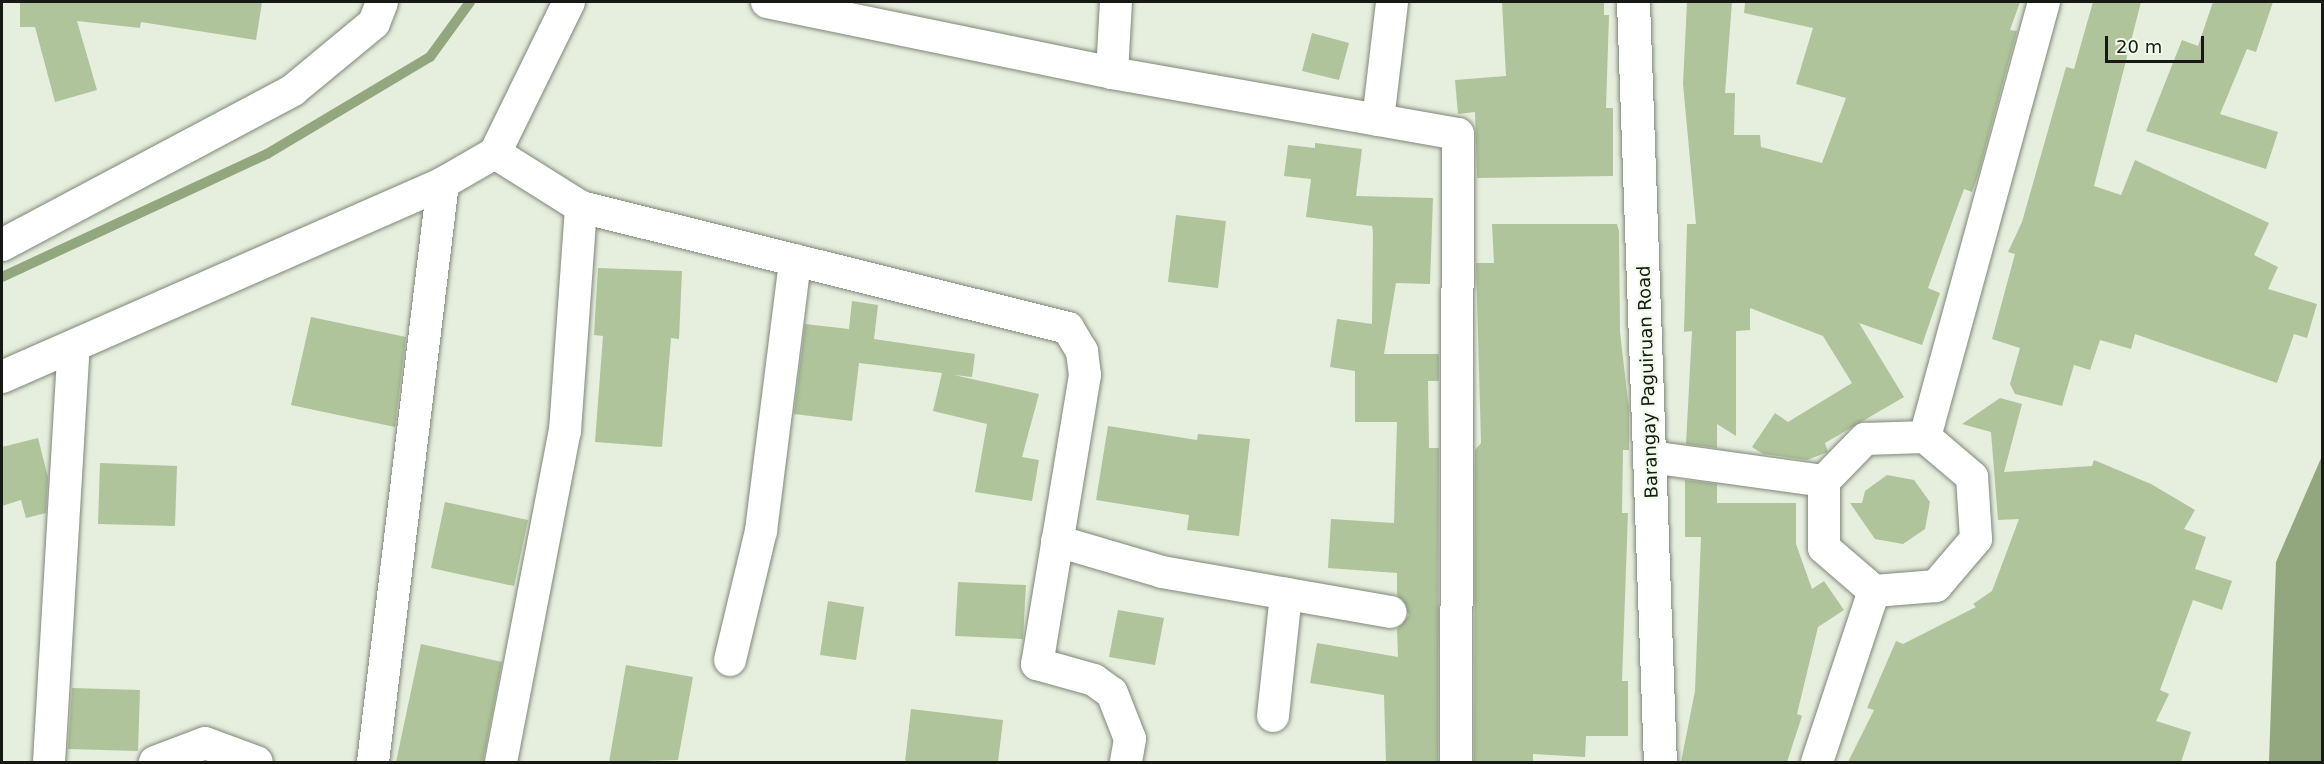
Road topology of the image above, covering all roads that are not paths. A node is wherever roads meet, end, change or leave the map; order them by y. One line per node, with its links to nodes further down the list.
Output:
1 (382, 2): 13 (street)
2 (569, 2): 10 (street)
3 (767, 2): 8 (street)
4 (1116, 2): 8 (street)
5 (1392, 2): 9 (street)
6 (1633, 2): 18 (street, Barangay Paguiruan Road)
7 (2044, 2): 17 (street)
8 (1112, 73): 9 (street)
9 (1378, 120): 32 (street)
10 (495, 153): 11 (street); 12 (street)
11 (443, 183): 15 (street); 29 (street)
12 (580, 207): 14 (street); 30 (street)
13 (2, 245)
14 (795, 260): 20 (street); 24 (street)
15 (74, 347): 16 (street); 26 (street)
16 (2, 377)
17 (1925, 437): 19 (street); 21 (street)
18 (1651, 457): 19 (street); 33 (street, Barangay Paguiruan Road)
19 (1824, 482): 21 (street)
20 (1057, 541): 22 (street); 31 (street)
21 (1874, 591): 34 (street)
22 (1286, 594): 23 (street); 25 (street)
23 (1391, 612)
24 (730, 660)
25 (1273, 716)
26 (49, 762)
27 (155, 762): 28 (street)
28 (257, 762)
29 (373, 762)
30 (501, 762)
31 (1126, 762)
32 (1456, 762)
33 (1660, 762)
34 (1817, 762)

